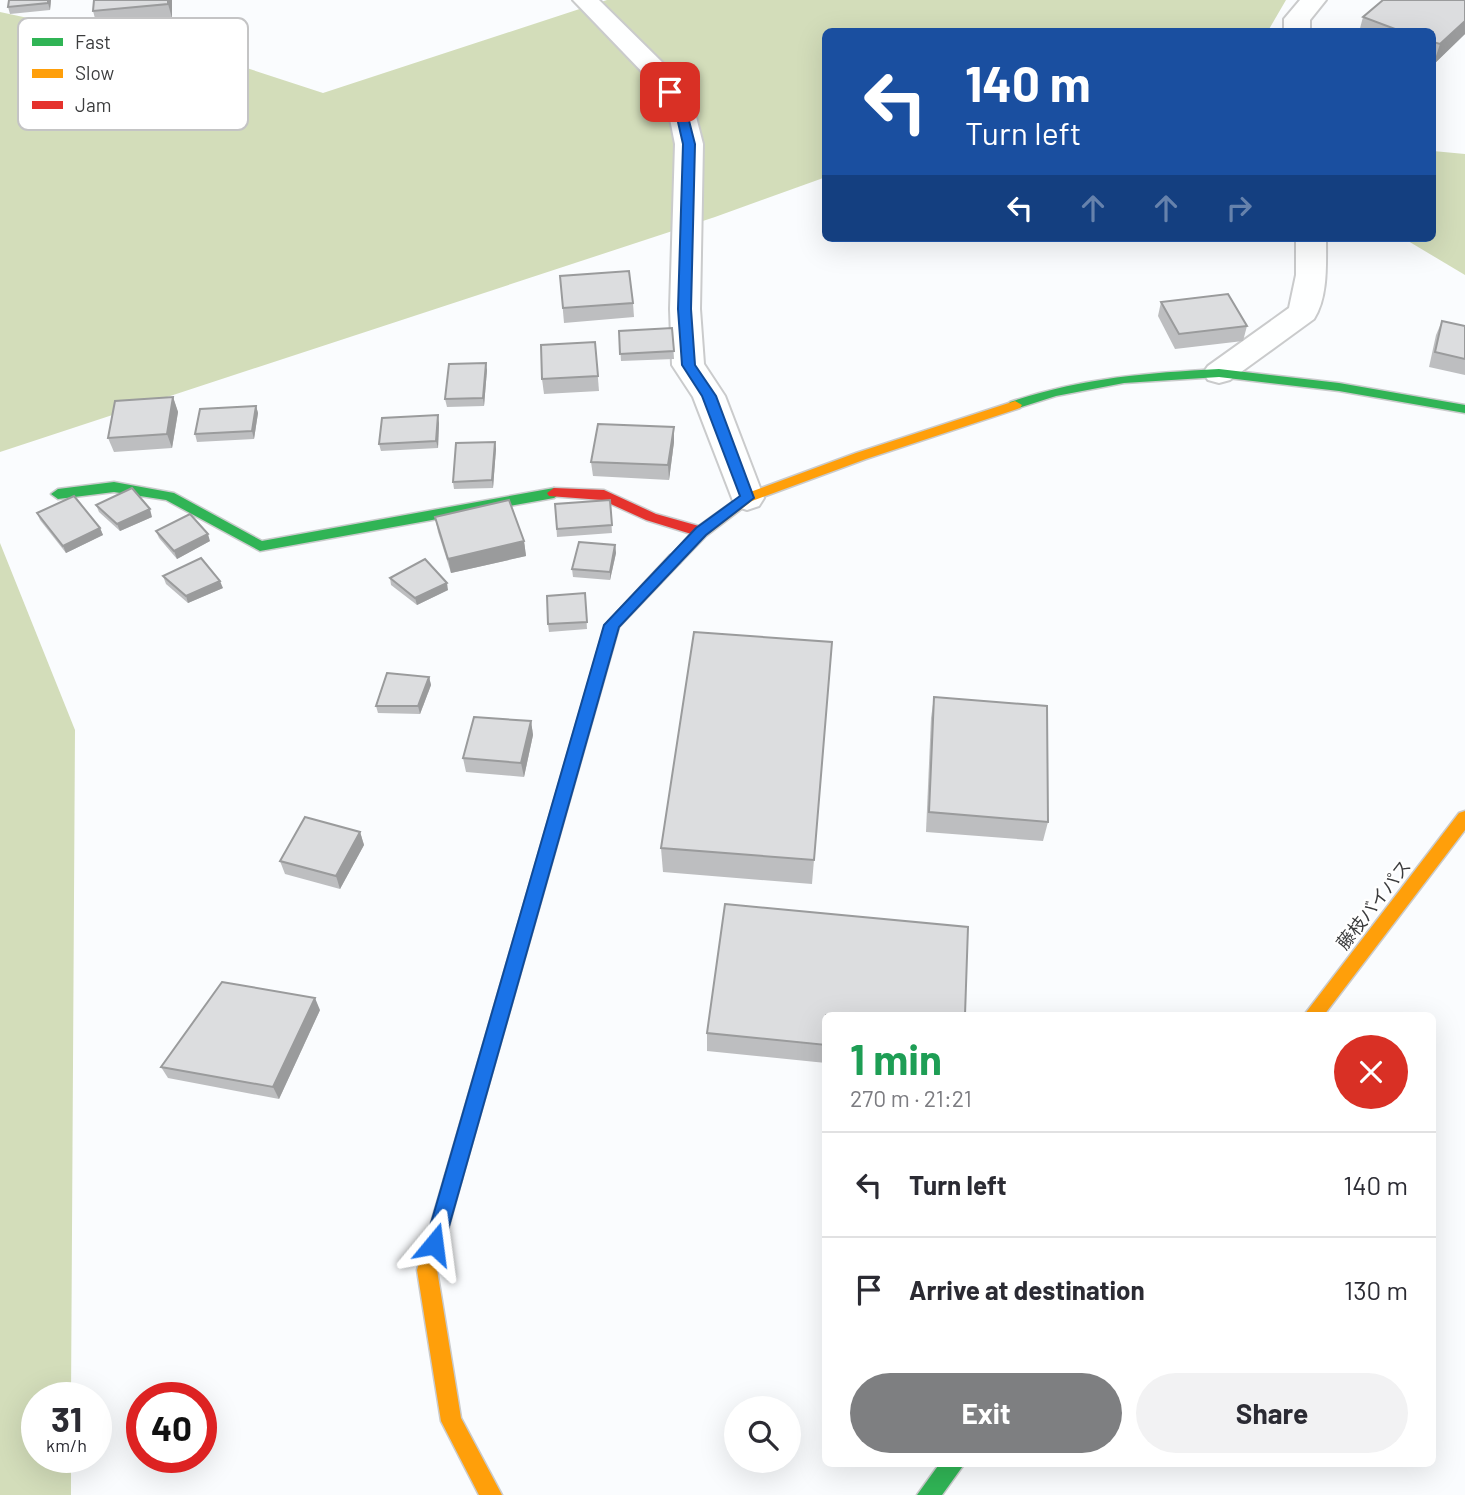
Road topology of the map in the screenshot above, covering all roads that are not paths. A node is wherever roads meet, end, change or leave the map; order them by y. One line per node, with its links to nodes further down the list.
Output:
1 (585, 0): 8 (street)
2 (1314, 0): 3 (street)
3 (1297, 28)
4 (1311, 242): 5 (street)
5 (1219, 373): 6 (main road); 8 (main road)
6 (1465, 409)
7 (58, 494): 9 (main road)
8 (747, 498): 9 (main road)
9 (701, 531): 13 (main road)
10 (1465, 818): 11 (main road, 藤枝バイパス)
11 (1315, 1012)
12 (951, 1467): 14 (main road)
13 (491, 1495)
14 (928, 1495)

